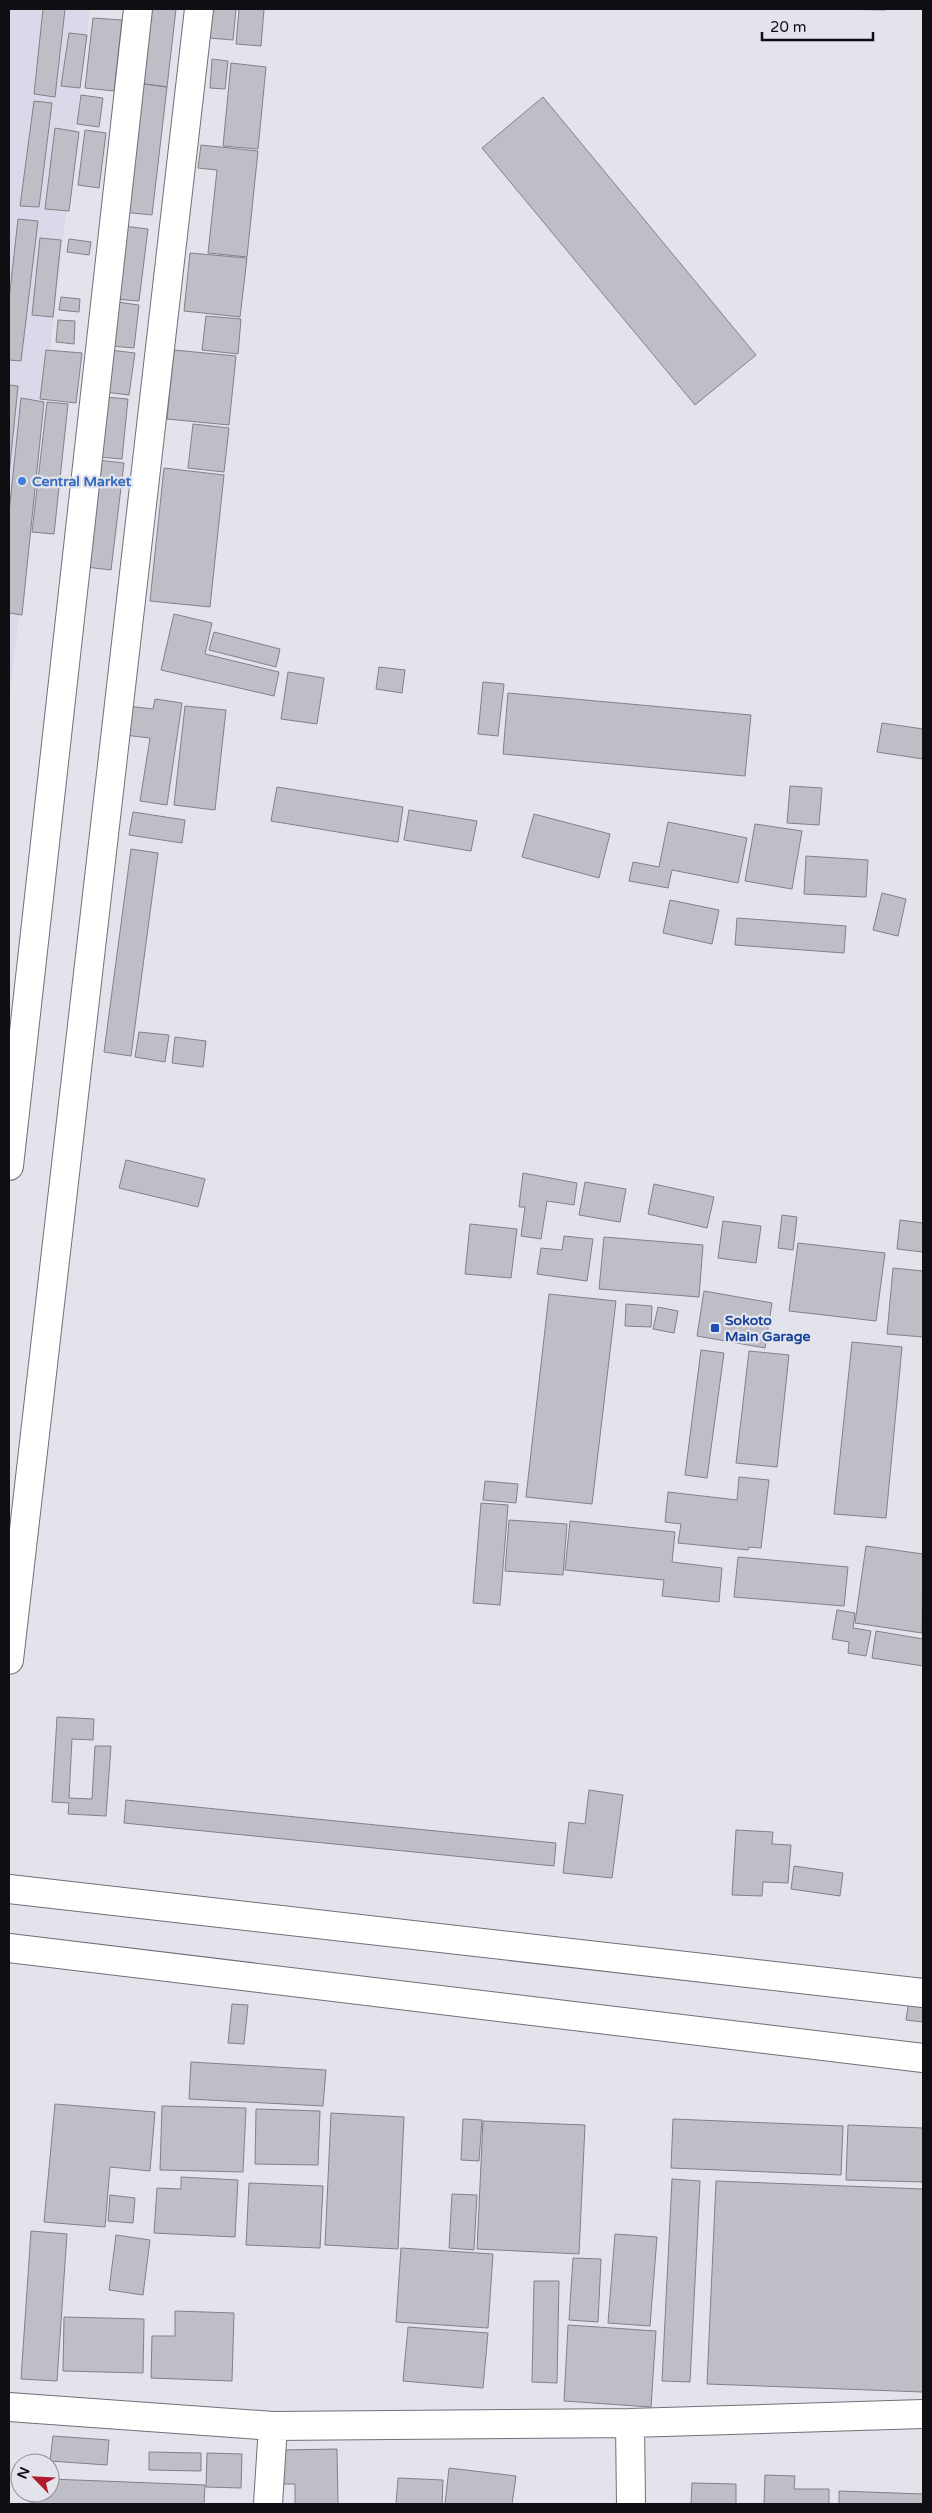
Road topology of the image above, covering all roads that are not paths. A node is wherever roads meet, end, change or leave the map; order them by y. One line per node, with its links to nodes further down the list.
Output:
1 (138, 9): 3 (street)
2 (199, 9): 4 (street)
3 (9, 1166)
4 (9, 1660)
5 (9, 1888): 7 (street)
6 (9, 1948): 8 (street)
7 (923, 1993)
8 (923, 2058)
9 (9, 2407): 12 (street)
10 (923, 2414): 11 (street)
11 (630, 2423): 12 (street); 14 (street)
12 (273, 2426): 13 (street)
13 (270, 2504)
14 (631, 2504)

